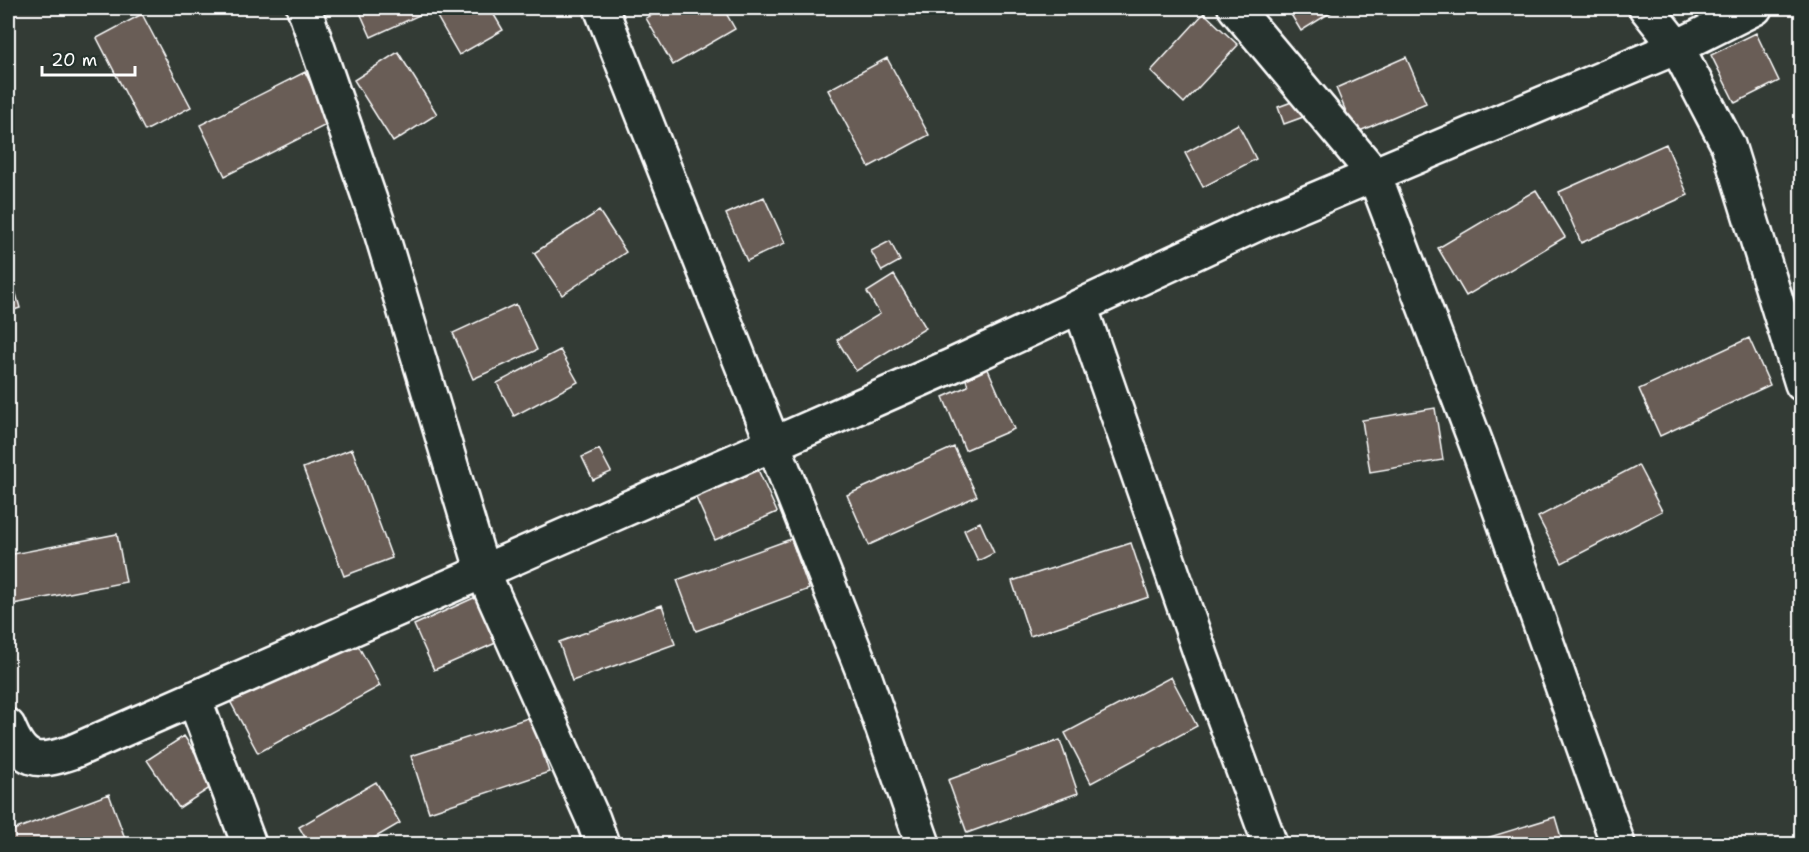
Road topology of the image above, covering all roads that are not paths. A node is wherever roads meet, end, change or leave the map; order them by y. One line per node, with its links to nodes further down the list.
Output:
1 (304, 8): 11 (street)
2 (601, 8): 10 (street)
3 (1235, 8): 7 (street)
4 (1646, 8): 6 (street)
5 (1755, 8): 6 (street)
6 (1677, 47): 7 (street); 9 (street)
7 (1374, 174): 8 (street); 18 (street)
8 (1080, 306): 10 (street); 17 (street)
9 (1802, 384)
10 (773, 444): 11 (street); 16 (street)
11 (483, 572): 12 (street); 15 (street)
12 (194, 698): 13 (street); 14 (street)
13 (8, 726)
14 (249, 844)
15 (602, 844)
16 (923, 844)
17 (1270, 844)
18 (1618, 844)

